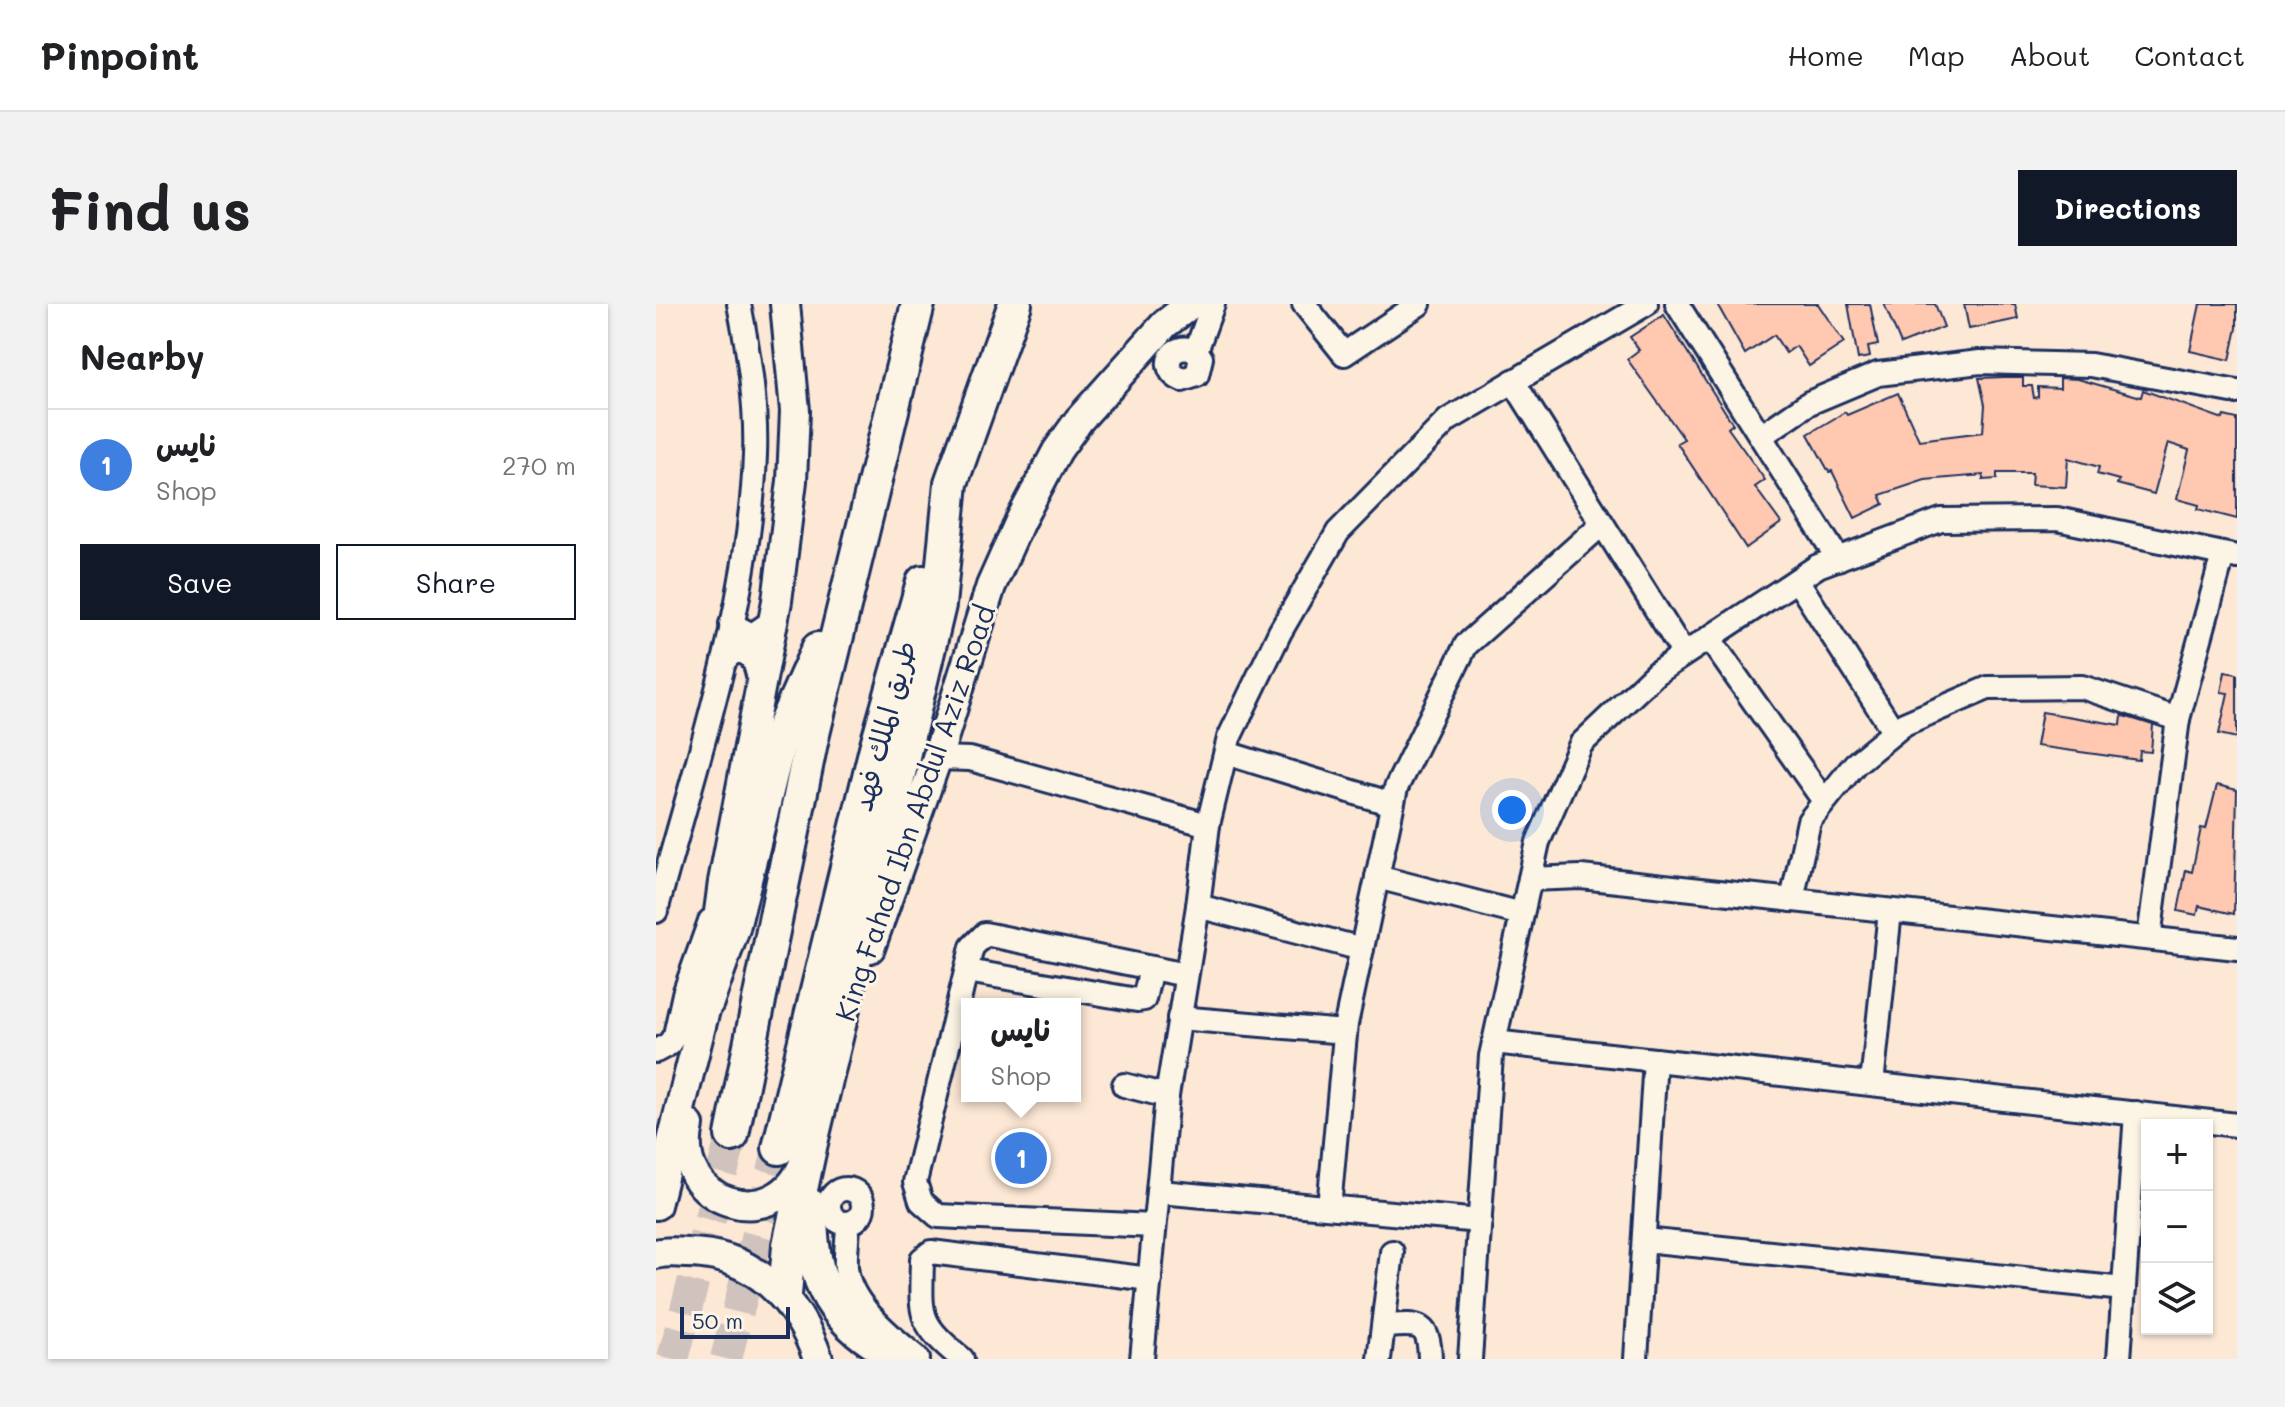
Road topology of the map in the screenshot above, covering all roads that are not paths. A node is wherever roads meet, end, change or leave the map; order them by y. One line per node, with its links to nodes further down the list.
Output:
1 (739, 304): 23 (street)
2 (785, 304): 22 (main road)
3 (994, 304): 16 (highway, طريق الملك فهد)
4 (1015, 304): 16 (highway)
5 (1191, 304): 31 (main road, King Fahad Ibn Abdul Aziz Road)
6 (1213, 304): 12 (street)
7 (1304, 304): 8 (street)
8 (1419, 304)
9 (1646, 304): 13 (street)
10 (1677, 304): 15 (street)
11 (916, 310): 20 (highway)
12 (1196, 351)
13 (1513, 381): 17 (street); 30 (street)
14 (2237, 392): 15 (street)
15 (1761, 436): 19 (street)
16 (951, 483): 52 (highway); 64 (highway, طريق الملك فهد)
17 (1602, 524): 25 (street); 33 (street)
18 (2230, 556): 19 (street); 28 (street)
19 (1838, 559): 21 (street)
20 (852, 573): 49 (highway); 62 (highway)
21 (1797, 580): 24 (street); 29 (street)
22 (774, 620): 23 (street); 27 (main road)
23 (731, 624): 26 (street)
24 (1709, 638): 25 (street); 32 (street)
25 (1684, 654): 36 (street)
26 (724, 661): 27 (street); 40 (street)
27 (760, 685): 37 (main road)
28 (2178, 719): 29 (street); 43 (street)
29 (1894, 732): 32 (street)
30 (1226, 753): 33 (street); 34 (street)
31 (937, 758): 34 (street); 52 (main road, King Fahad Ibn Abdul Aziz Road)
32 (1824, 801): 38 (street)
33 (1392, 804): 35 (street)
34 (1208, 825): 39 (street)
35 (1377, 877): 42 (street); 45 (street)
36 (1530, 879): 38 (street); 42 (street)
37 (723, 882): 49 (main road); 54 (street)
38 (1792, 900): 41 (street)
39 (1198, 906): 45 (street); 48 (street)
40 (656, 911)
41 (1890, 911): 43 (street); 57 (street)
42 (1522, 914): 53 (street)
43 (2149, 938): 44 (street)
44 (2237, 948)
45 (1362, 949): 51 (street)
46 (1151, 968): 47 (street); 47 (street); 48 (street)
47 (967, 971): 71 (street)
48 (1186, 975): 50 (street)
49 (705, 1010): 56 (main road); 63 (main road)
50 (1179, 1018): 51 (street); 59 (street)
51 (1345, 1032): 68 (street)
52 (838, 1040): 63 (highway)
53 (1494, 1042): 55 (street); 69 (street)
54 (656, 1051)
55 (1655, 1060): 57 (street); 72 (street)
56 (693, 1064): 65 (main road); 67 (main road)
57 (1872, 1084): 60 (street)
58 (1124, 1085): 59 (street)
59 (1167, 1096): 66 (street)
60 (2136, 1113): 61 (street); 76 (street)
61 (2237, 1125)
62 (732, 1135)
63 (811, 1143): 77 (highway); 80 (highway)
64 (779, 1148)
65 (656, 1163)
66 (1160, 1192): 68 (street); 71 (street)
67 (656, 1205)
68 (1329, 1207): 69 (street)
69 (1480, 1221): 86 (street)
70 (848, 1223): 81 (street)
71 (1154, 1226): 75 (street)
72 (1644, 1240): 76 (street); 87 (street)
73 (1392, 1252): 78 (street)
74 (656, 1254): 77 (main road)
75 (1150, 1279): 82 (street); 83 (street)
76 (2124, 1289): 88 (street)
77 (785, 1295): 79 (main road)
78 (1385, 1326): 84 (street); 85 (street)
79 (818, 1359)
80 (902, 1359)
81 (918, 1359)
82 (962, 1359)
83 (1142, 1359)
84 (1379, 1359)
85 (1430, 1359)
86 (1470, 1359)
87 (1636, 1359)
88 (2119, 1359)

